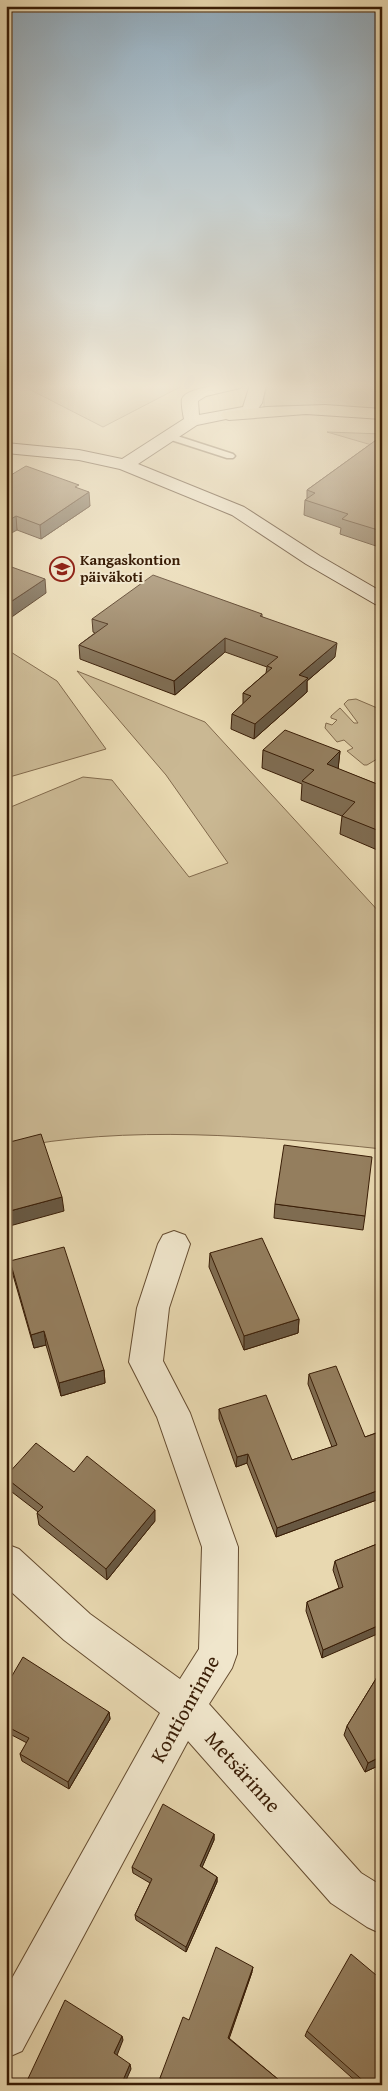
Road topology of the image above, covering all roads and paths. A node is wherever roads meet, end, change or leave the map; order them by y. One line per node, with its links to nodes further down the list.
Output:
1 (168, 483): 2 (street)
2 (382, 600)
3 (174, 1244): 5 (street, Kontionrinne)
4 (6, 1562): 5 (street, Metsärinne)
5 (185, 1707): 6 (street, Metsärinne); 7 (street, Kontionrinne)
6 (382, 1912)
7 (6, 2035)

